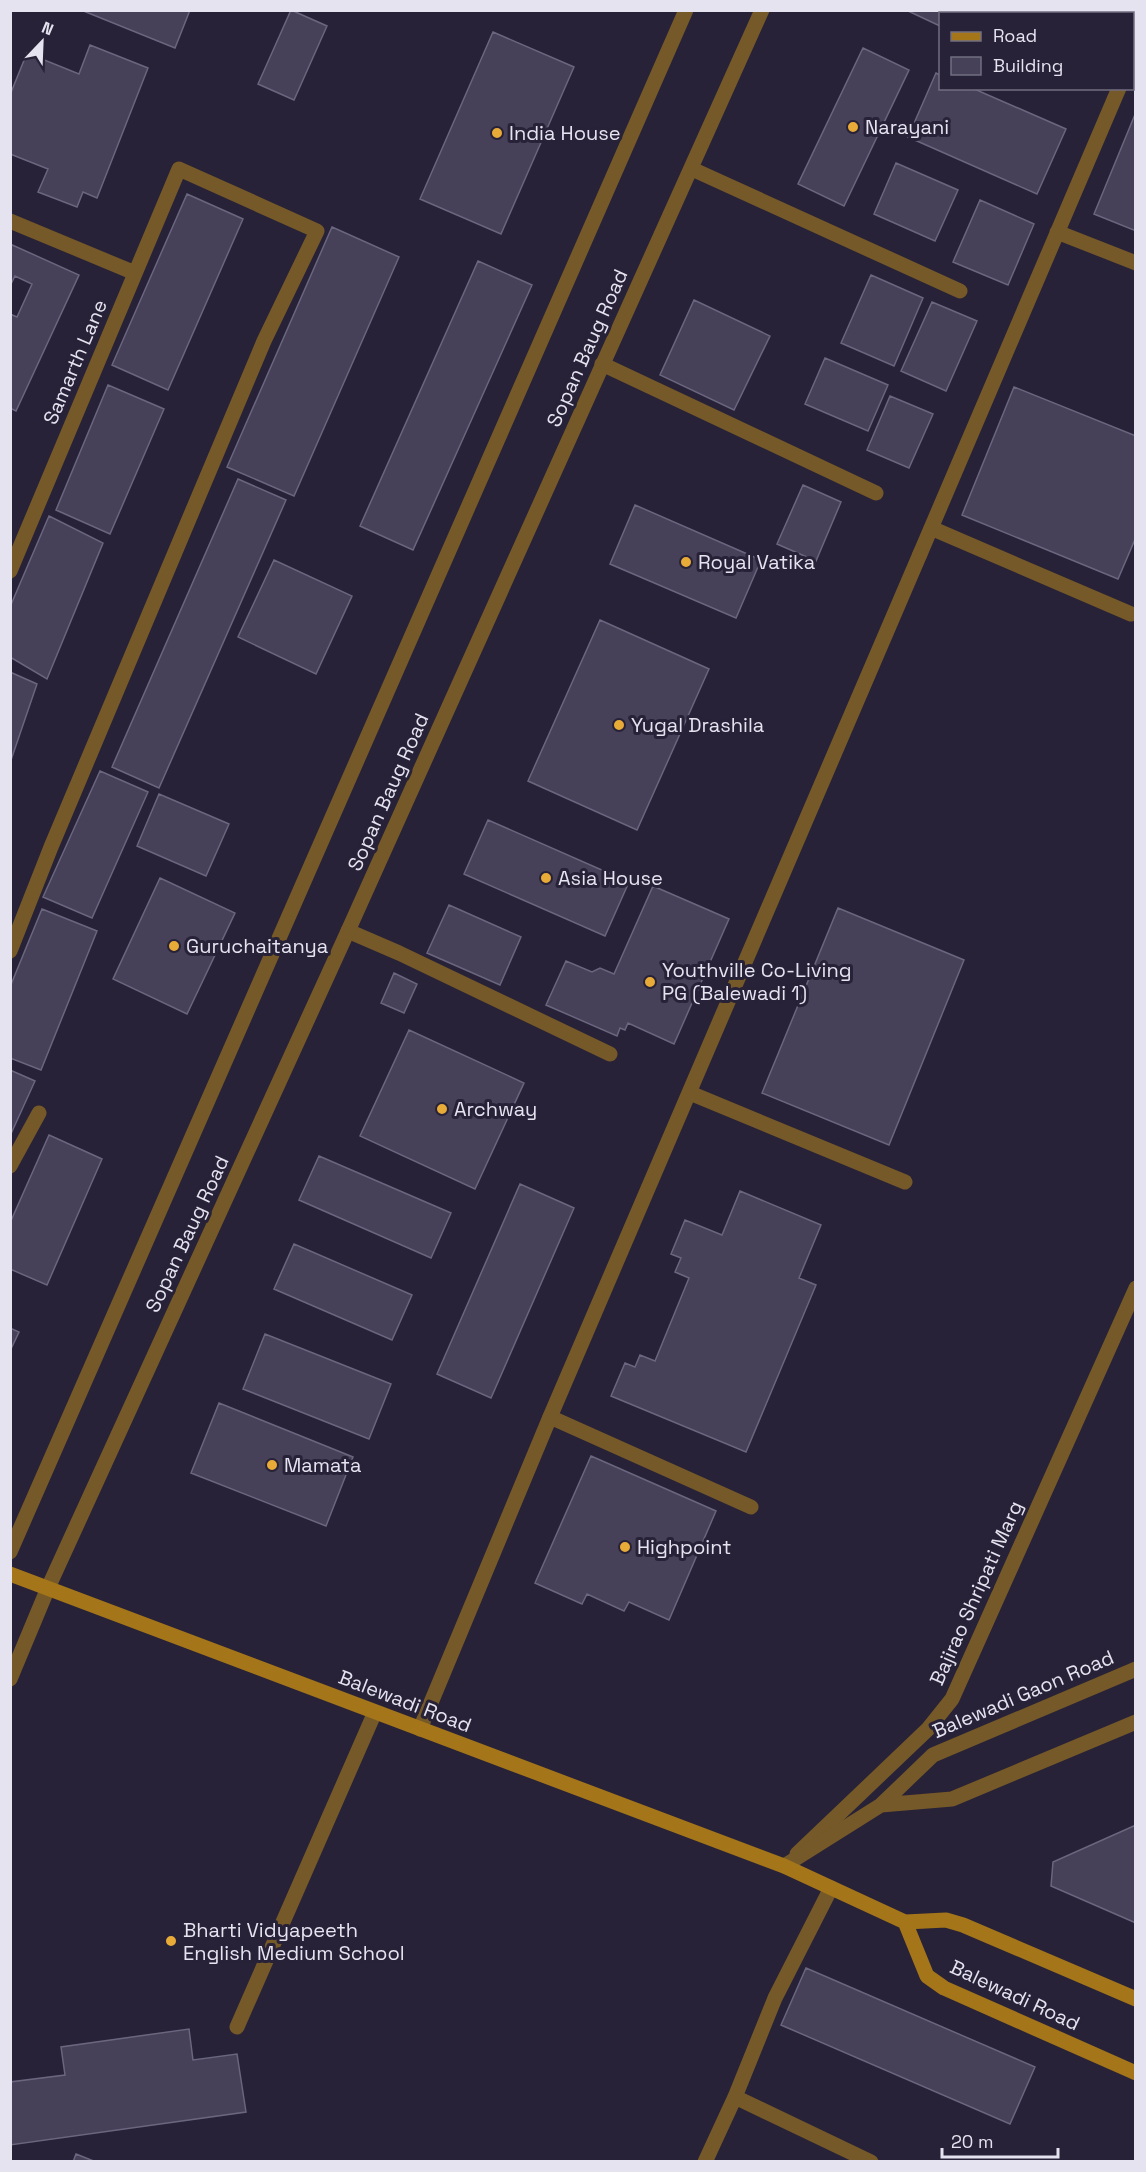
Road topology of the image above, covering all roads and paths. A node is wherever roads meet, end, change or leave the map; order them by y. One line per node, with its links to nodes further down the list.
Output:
1 (686, 10): 25 (street, Sopan Baug Road)
2 (762, 10): 4 (street, Sopan Baug Road)
3 (1118, 90): 6 (street)
4 (692, 169): 9 (street); 10 (street, Sopan Baug Road)
5 (10, 221): 8 (street)
6 (1058, 232): 7 (street); 12 (street)
7 (1136, 263)
8 (135, 273): 13 (street, Samarth Lane); 16 (street, Samarth Lane)
9 (960, 291)
10 (602, 364): 11 (street); 15 (street, Sopan Baug Road)
11 (876, 493)
12 (931, 528): 14 (street); 18 (street)
13 (10, 571)
14 (1131, 614)
15 (348, 931): 17 (street); 27 (street, Sopan Baug Road)
16 (10, 951)
17 (610, 1054)
18 (690, 1093): 21 (street); 23 (street)
19 (39, 1113): 20 (street)
20 (10, 1166)
21 (905, 1182)
22 (1136, 1288): 34 (street, Bajirao Shripati Marg)
23 (550, 1417): 24 (street); 32 (street)
24 (751, 1507)
25 (10, 1552)
26 (10, 1574): 27 (main road, Balewadi Road)
27 (48, 1588): 29 (street, Sopan Baug Road); 30 (main road, Balewadi Road)
28 (1136, 1669): 33 (street, Balewadi Gaon Road)
29 (10, 1679)
30 (375, 1712): 32 (main road, Balewadi Road); 38 (street)
31 (1136, 1722): 33 (street)
32 (420, 1729): 34 (main road, Balewadi Road)
33 (880, 1805): 34 (street, Balewadi Gaon Road)
34 (784, 1866): 35 (main road, Balewadi Road)
35 (831, 1888): 36 (main road, Balewadi Road); 40 (street)
36 (904, 1922): 37 (main road); 39 (main road, Balewadi Road)
37 (1136, 1999)
38 (237, 2027)
39 (1136, 2073)
40 (735, 2097): 41 (street); 42 (street)
41 (705, 2162)
42 (871, 2162)

